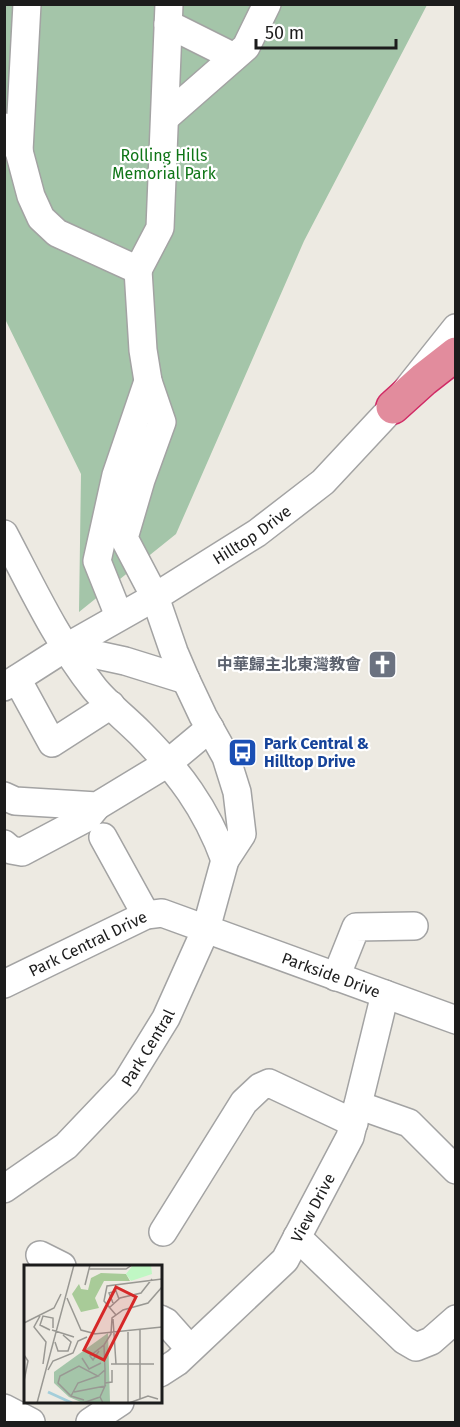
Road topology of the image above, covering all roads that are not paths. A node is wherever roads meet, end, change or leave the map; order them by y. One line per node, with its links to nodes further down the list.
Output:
1 (27, 4): 7 (street)
2 (267, 4): 4 (street)
3 (169, 14): 4 (street); 5 (street)
4 (234, 57): 5 (street)
5 (166, 117): 8 (street)
6 (4, 127): 7 (street)
7 (19, 151): 8 (street)
8 (138, 270): 11 (street, Park Central)
9 (456, 328): 12 (street, Hilltop Drive)
10 (456, 354): 12 (highway)
11 (148, 381): 14 (street, Park Central); 15 (street)
12 (393, 407): 14 (street, Hilltop Drive)
13 (4, 534): 16 (street)
14 (155, 597): 15 (street, Hilltop Drive); 17 (street, Park Central)
15 (119, 616): 16 (street, Hilltop Drive)
16 (65, 648): 17 (street); 18 (street, Hilltop Drive); 19 (street)
17 (186, 680): 20 (street, Park Central)
18 (11, 683): 19 (street)
19 (111, 705): 21 (street)
20 (210, 728): 21 (street); 26 (street, Park Central)
21 (168, 763): 23 (street); 26 (street)
22 (4, 796): 23 (street)
23 (97, 806): 25 (street)
24 (103, 837): 27 (street)
25 (4, 844)
26 (225, 860): 29 (street, Park Central)
27 (146, 915): 29 (street, Park Central Drive); 31 (street, Park Central Drive)
28 (414, 926): 30 (street)
29 (206, 929): 30 (street, Parkside Drive); 36 (street, Park Central)
30 (336, 977): 32 (street, Parkside Drive)
31 (4, 984)
32 (385, 994): 33 (street, Parkside Drive); 34 (street, View Drive)
33 (456, 1020)
34 (356, 1114): 35 (street); 37 (street); 38 (street, View Drive)
35 (456, 1170)
36 (4, 1189)
37 (163, 1232)
38 (297, 1237): 39 (street); 41 (street, View Drive)
39 (456, 1319)
40 (162, 1320): 41 (street)
41 (190, 1349): 42 (street, View Drive)
42 (162, 1371)
43 (117, 1403): 46 (street)
44 (4, 1408): 45 (street)
45 (31, 1422)
46 (90, 1422)

